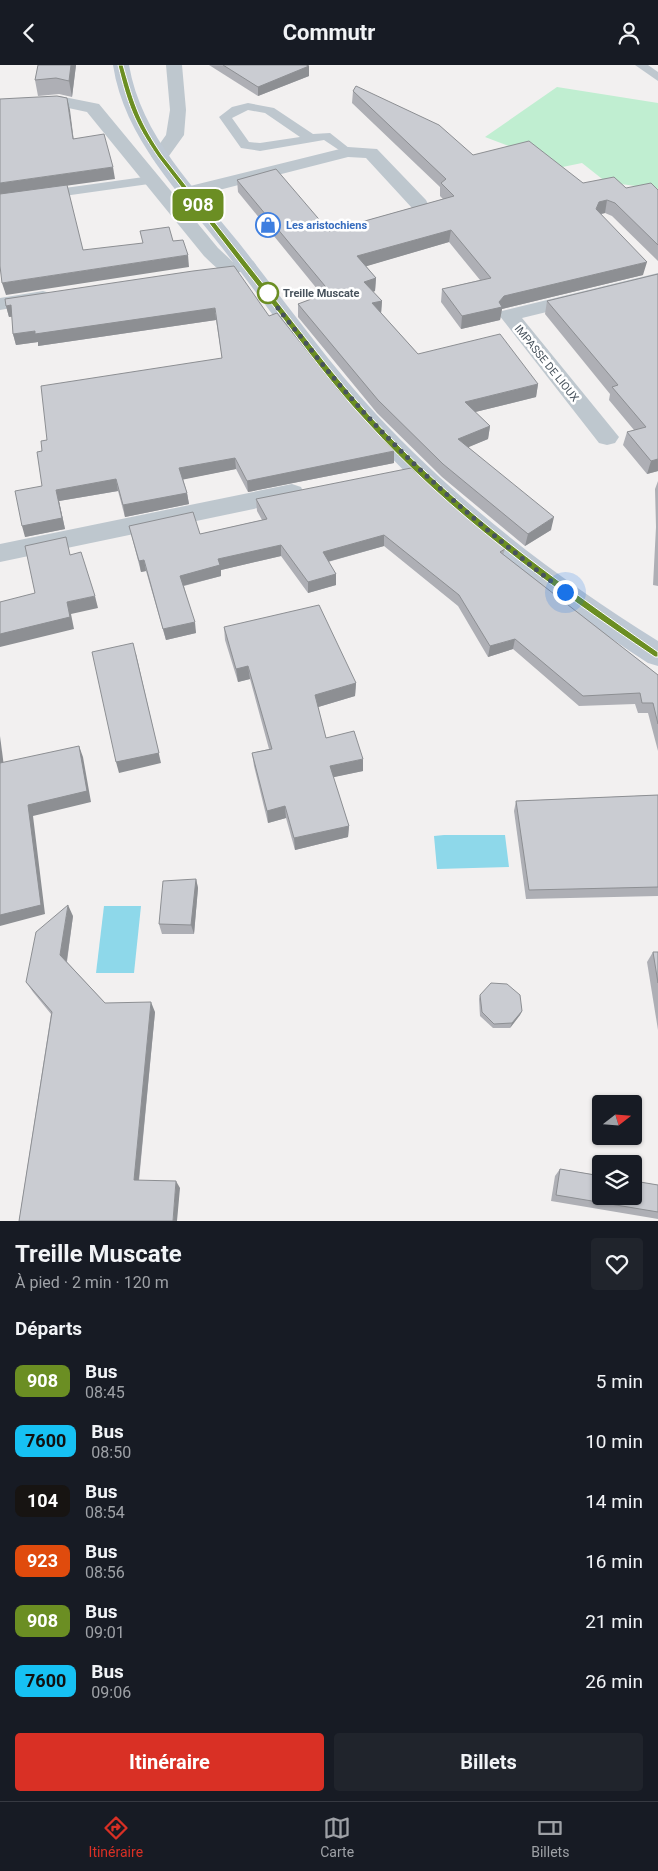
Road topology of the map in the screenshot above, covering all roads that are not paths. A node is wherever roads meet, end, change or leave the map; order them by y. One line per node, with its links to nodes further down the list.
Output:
1 (121, 65): 8 (main road)
2 (174, 65): 8 (street)
3 (641, 65): 4 (lane)
4 (658, 79)
5 (0, 105): 9 (street)
6 (310, 139): 6 (lane); 7 (lane)
7 (348, 152): 10 (street); 12 (street)
8 (160, 156): 10 (main road)
9 (151, 180): 11 (lane); 13 (street)
10 (188, 192): 13 (main road)
11 (0, 201)
12 (419, 204)
13 (228, 269): 18 (main road)
14 (658, 279): 17 (street, IMPASSE DE LIOUX)
15 (67, 294): 16 (street)
16 (0, 304)
17 (607, 437)
18 (416, 468): 19 (street); 22 (main road)
19 (387, 474)
20 (310, 489): 21 (street)
21 (0, 553)
22 (658, 655)

